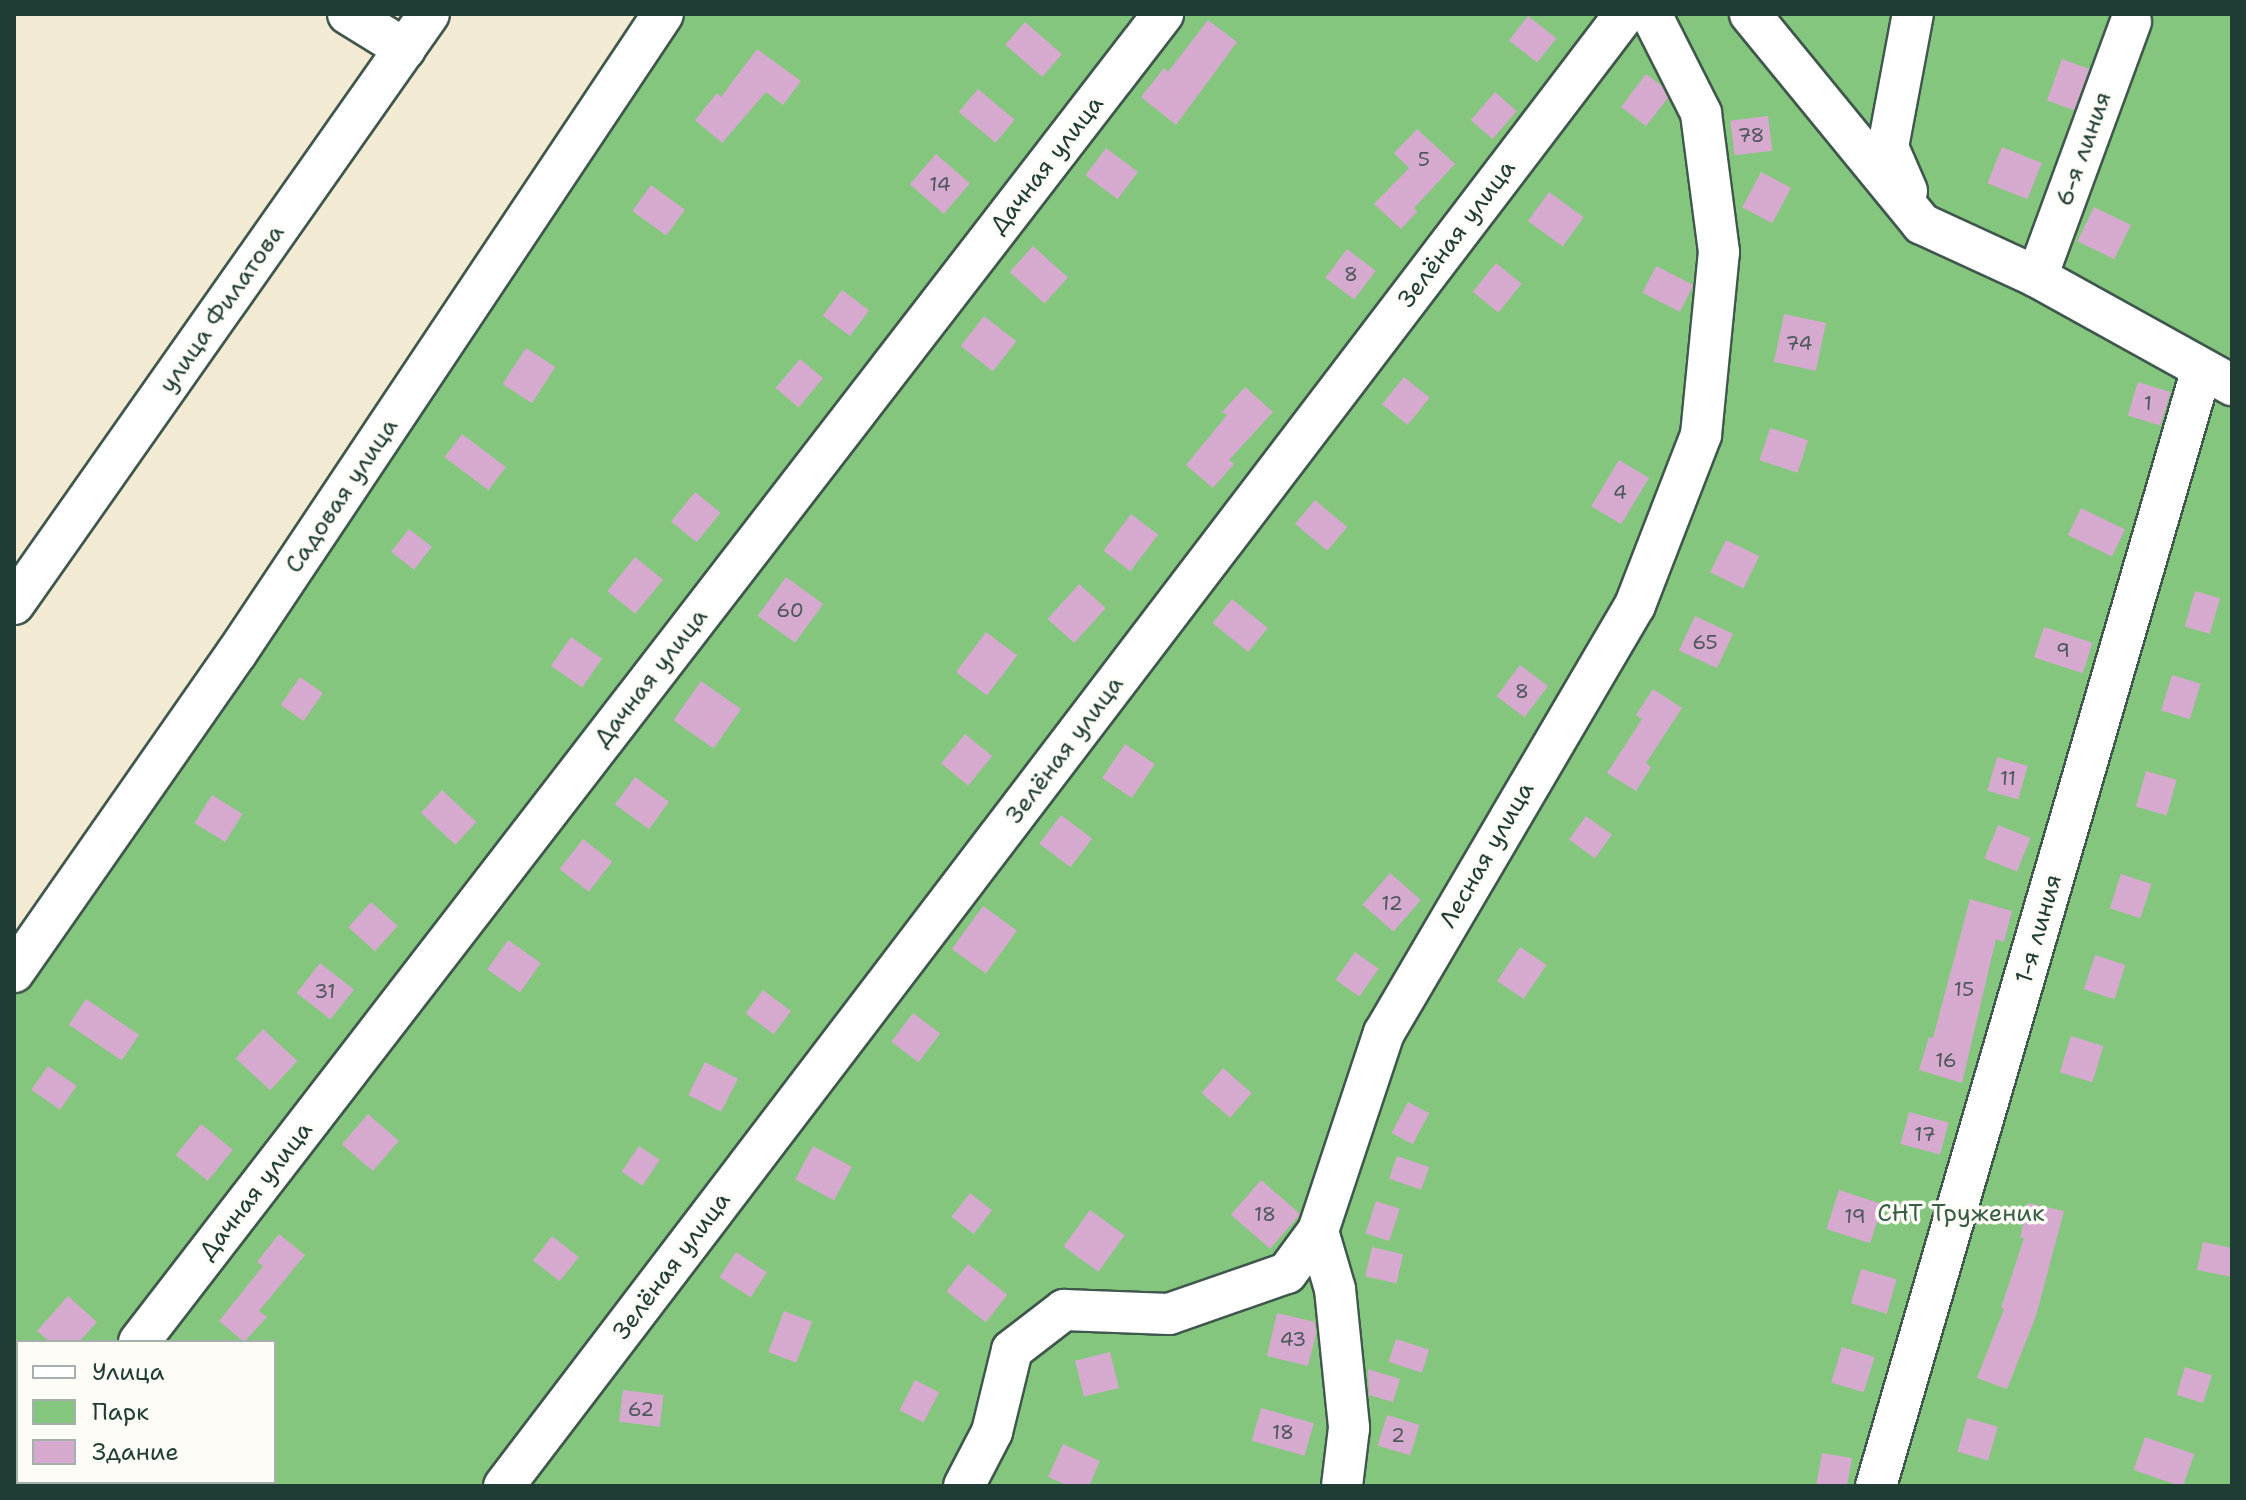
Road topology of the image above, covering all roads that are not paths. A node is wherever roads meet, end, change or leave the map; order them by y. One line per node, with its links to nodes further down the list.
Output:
1 (348, 14): 10 (street)
2 (429, 14): 10 (street, улица Филатова)
3 (663, 14): 15 (street, Садовая улица)
4 (1163, 14): 17 (street, Дачная улица)
5 (1625, 14): 18 (street, Зелёная улица)
6 (1651, 14): 16 (street, Лесная улица)
7 (1750, 14): 11 (street)
8 (1913, 14): 11 (street)
9 (2131, 22): 12 (street, 6-я линия)
10 (405, 49): 14 (street, улица Филатова)
11 (1922, 224): 12 (street)
12 (2037, 277): 13 (street)
13 (2217, 378): 21 (street, 1-я линия)
14 (14, 604)
15 (14, 972)
16 (1318, 1231): 19 (street, Лесная улица); 20 (street)
17 (141, 1340)
18 (504, 1486)
19 (964, 1486)
20 (1342, 1486)
21 (1876, 1486)

